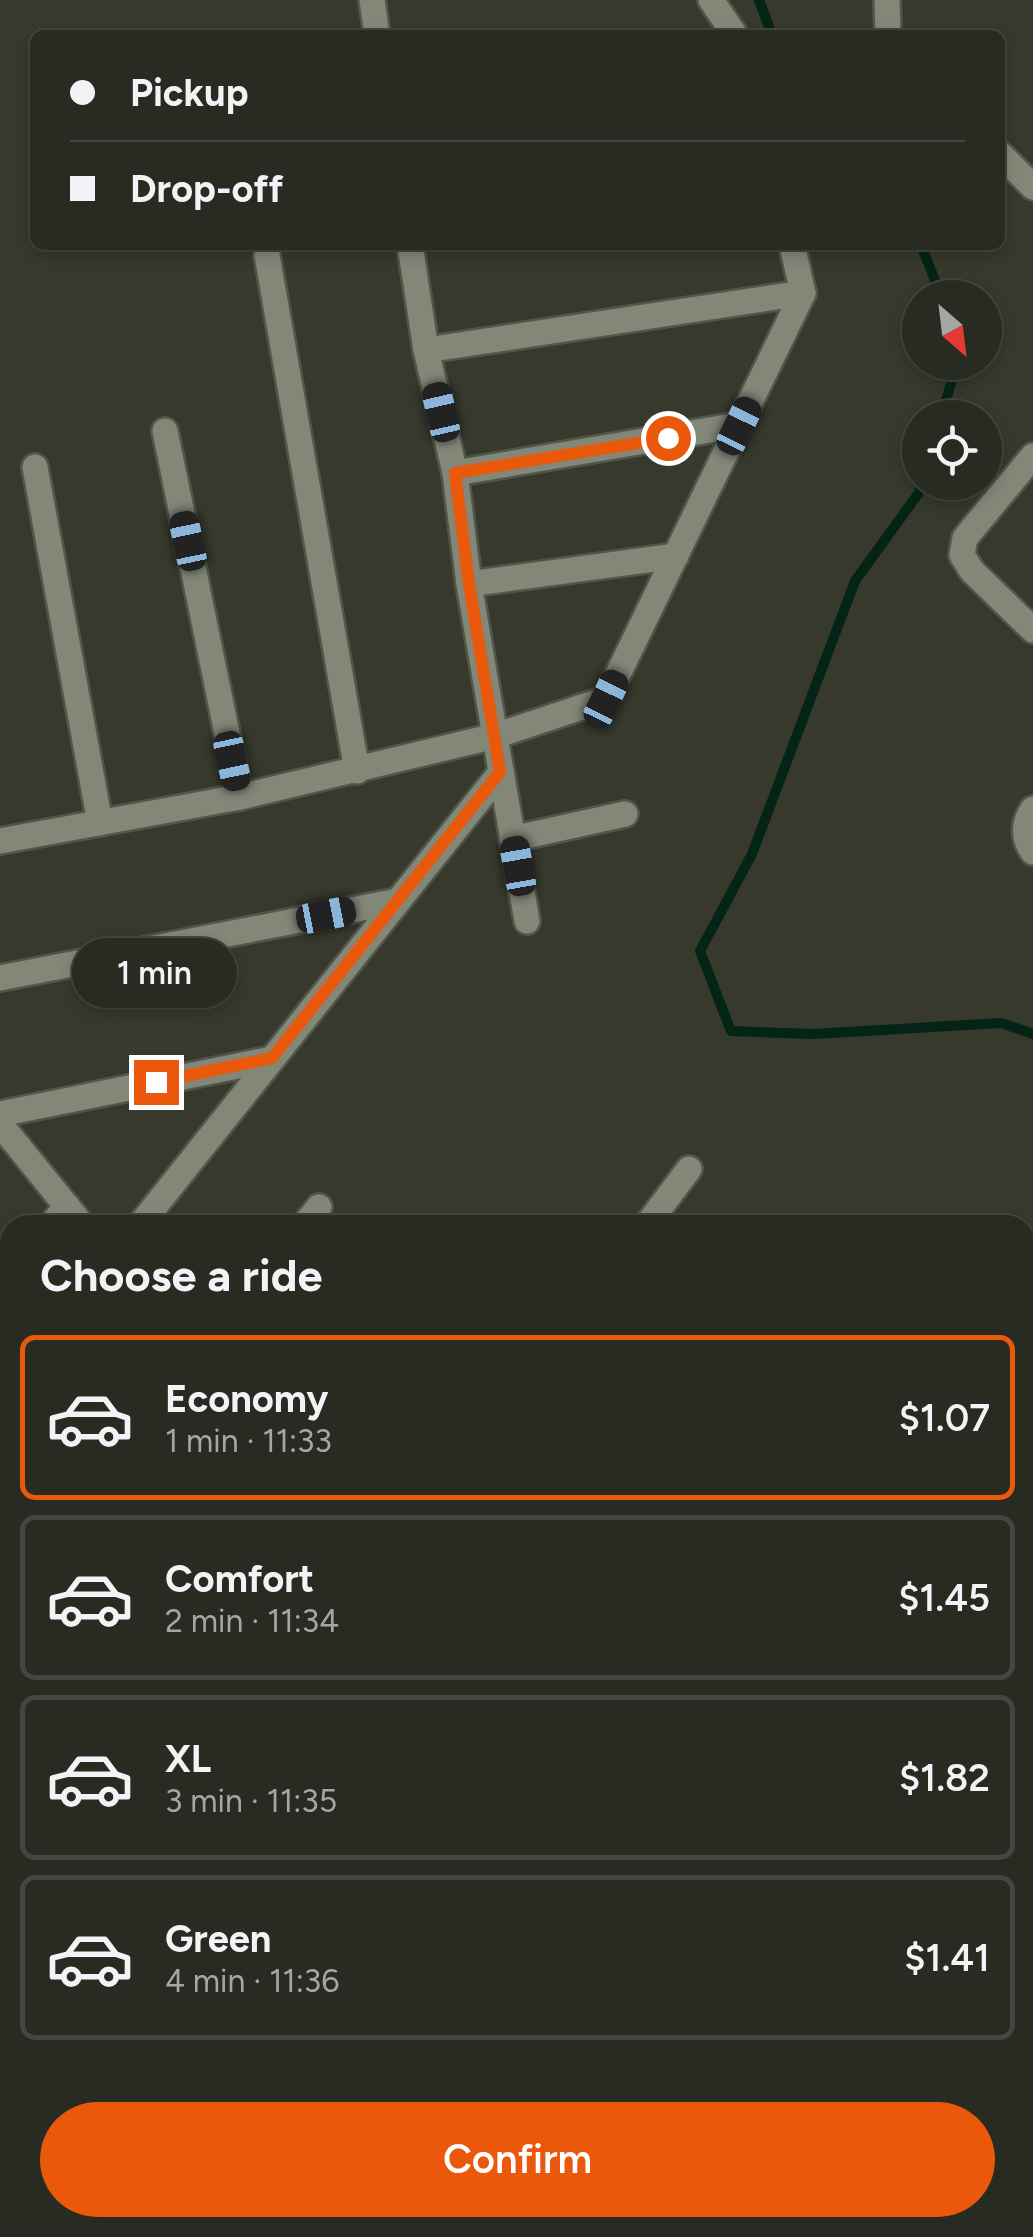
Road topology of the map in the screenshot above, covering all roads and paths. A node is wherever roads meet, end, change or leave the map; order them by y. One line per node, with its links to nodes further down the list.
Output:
1 (372, 0): 4 (street)
2 (711, 0): 5 (street)
3 (887, 0): 6 (street)
4 (376, 30)
5 (732, 30)
6 (888, 30)
7 (1005, 159): 8 (street)
8 (1033, 187)
9 (411, 250): 13 (street)
10 (793, 250): 12 (street)
11 (267, 255): 23 (street)
12 (803, 293): 13 (street); 14 (street)
13 (426, 350): 18 (street)
14 (739, 426): 18 (street); 19 (street)
15 (165, 432): 25 (street)
16 (1033, 456): 21 (street)
17 (35, 467): 28 (street)
18 (455, 473): 20 (street)
19 (676, 556): 20 (street); 22 (street)
20 (469, 584): 22 (street)
21 (1033, 630)
22 (495, 736): 23 (street); 24 (street)
23 (357, 771): 25 (street)
24 (500, 772): 29 (street); 32 (street)
25 (240, 797): 28 (street)
26 (1033, 809): 31 (street)
27 (625, 814): 29 (street)
28 (100, 823): 30 (street)
29 (512, 839): 33 (street)
30 (0, 840)
31 (1033, 852)
32 (398, 901): 34 (street); 35 (street)
33 (528, 921)
34 (0, 978)
35 (272, 1058): 36 (street); 40 (street)
36 (0, 1114)
37 (0, 1124): 39 (street)
38 (689, 1169): 41 (street)
39 (64, 1215)
40 (148, 1215)
41 (654, 1215)

